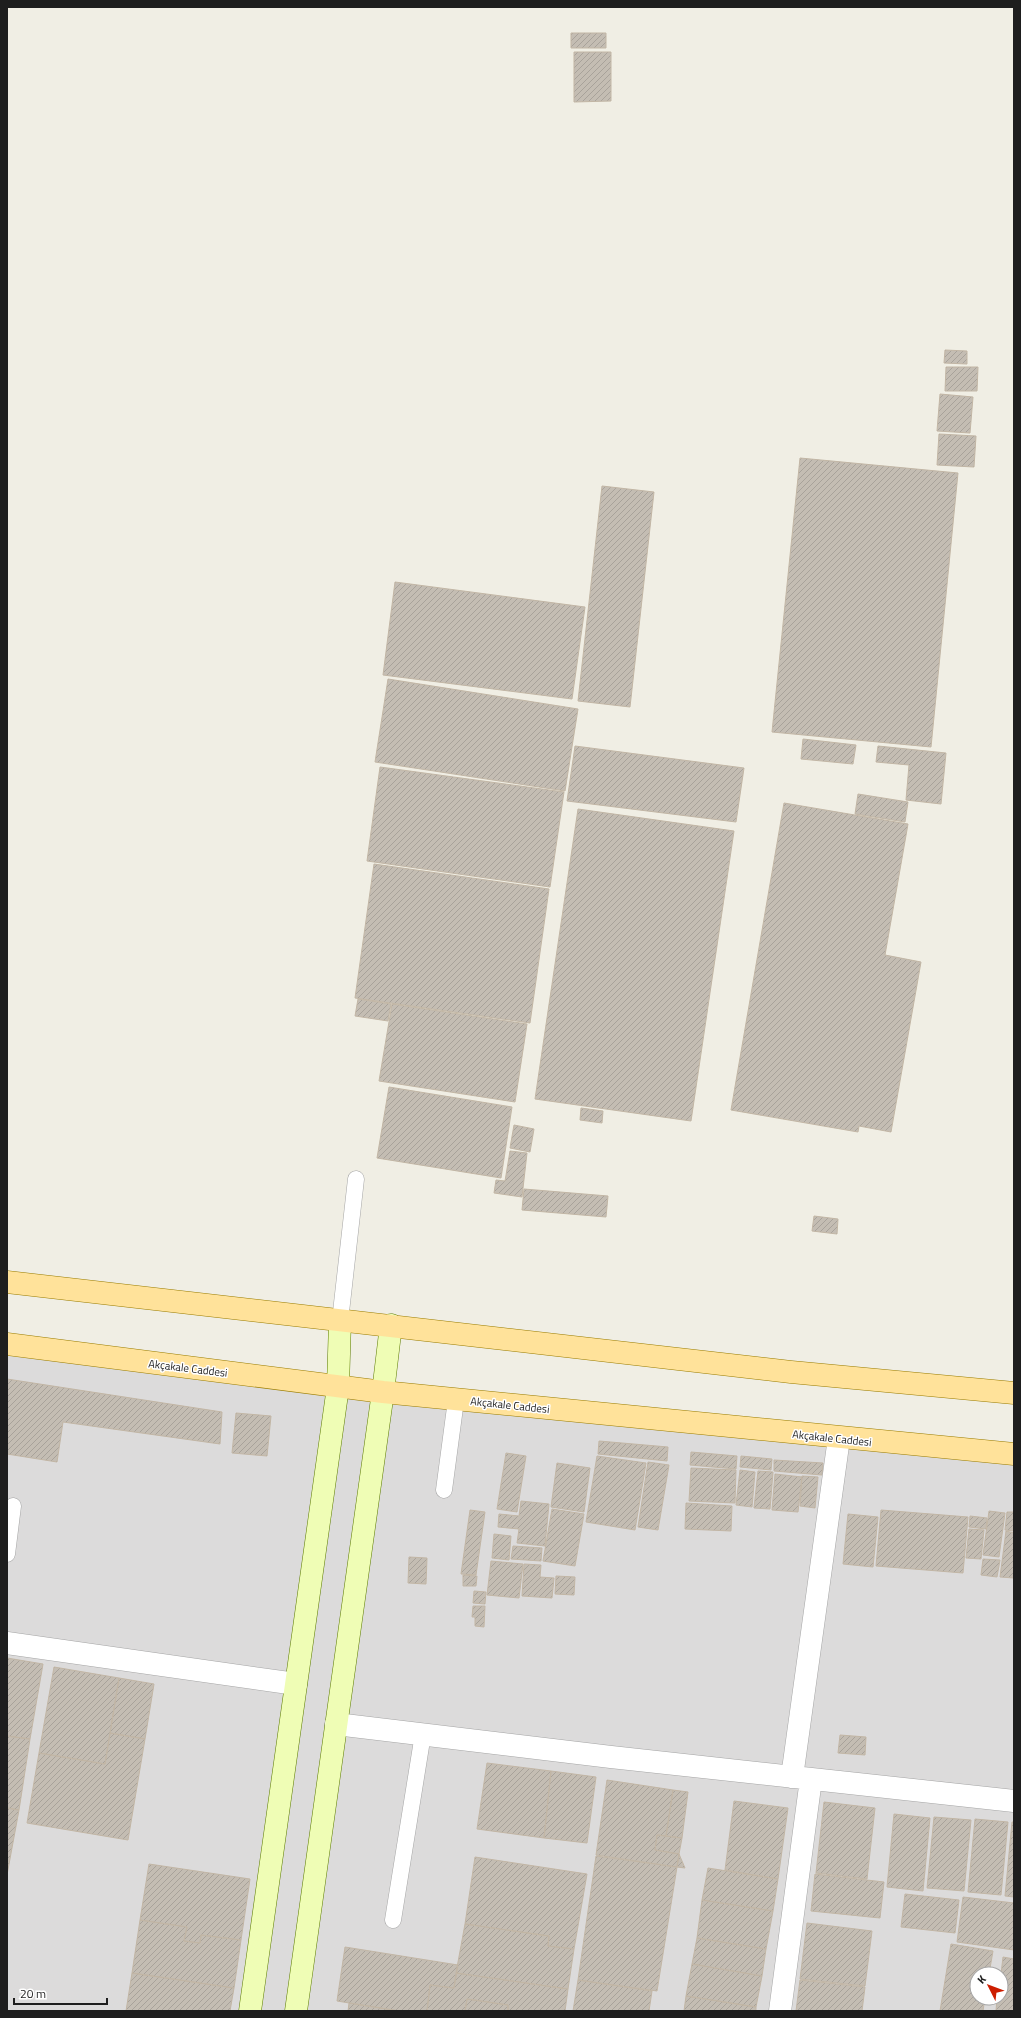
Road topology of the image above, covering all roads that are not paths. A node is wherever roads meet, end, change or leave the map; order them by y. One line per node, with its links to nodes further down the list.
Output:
1 (356, 1179): 3 (lane)
2 (7, 1282): 3 (main road)
3 (340, 1321): 4 (main road); 6 (main road)
4 (391, 1326): 7 (main road); 8 (main road)
5 (7, 1344): 6 (main road, Akçakale Caddesi)
6 (338, 1387): 7 (main road, Akçakale Caddesi); 16 (main road)
7 (384, 1392): 9 (main road, Akçakale Caddesi); 17 (main road)
8 (1014, 1393)
9 (456, 1400): 10 (main road, Akçakale Caddesi); 12 (lane)
10 (839, 1438): 11 (main road, Akçakale Caddesi); 19 (street)
11 (1014, 1454)
12 (444, 1490)
13 (13, 1506): 14 (lane)
14 (7, 1554)
15 (7, 1643): 16 (street)
16 (296, 1684): 22 (main road)
17 (336, 1724): 18 (street); 23 (main road)
18 (423, 1734): 19 (street); 21 (lane)
19 (802, 1778): 20 (street); 24 (street)
20 (1014, 1801)
21 (393, 1920)
22 (250, 2011)
23 (296, 2011)
24 (780, 2011)

